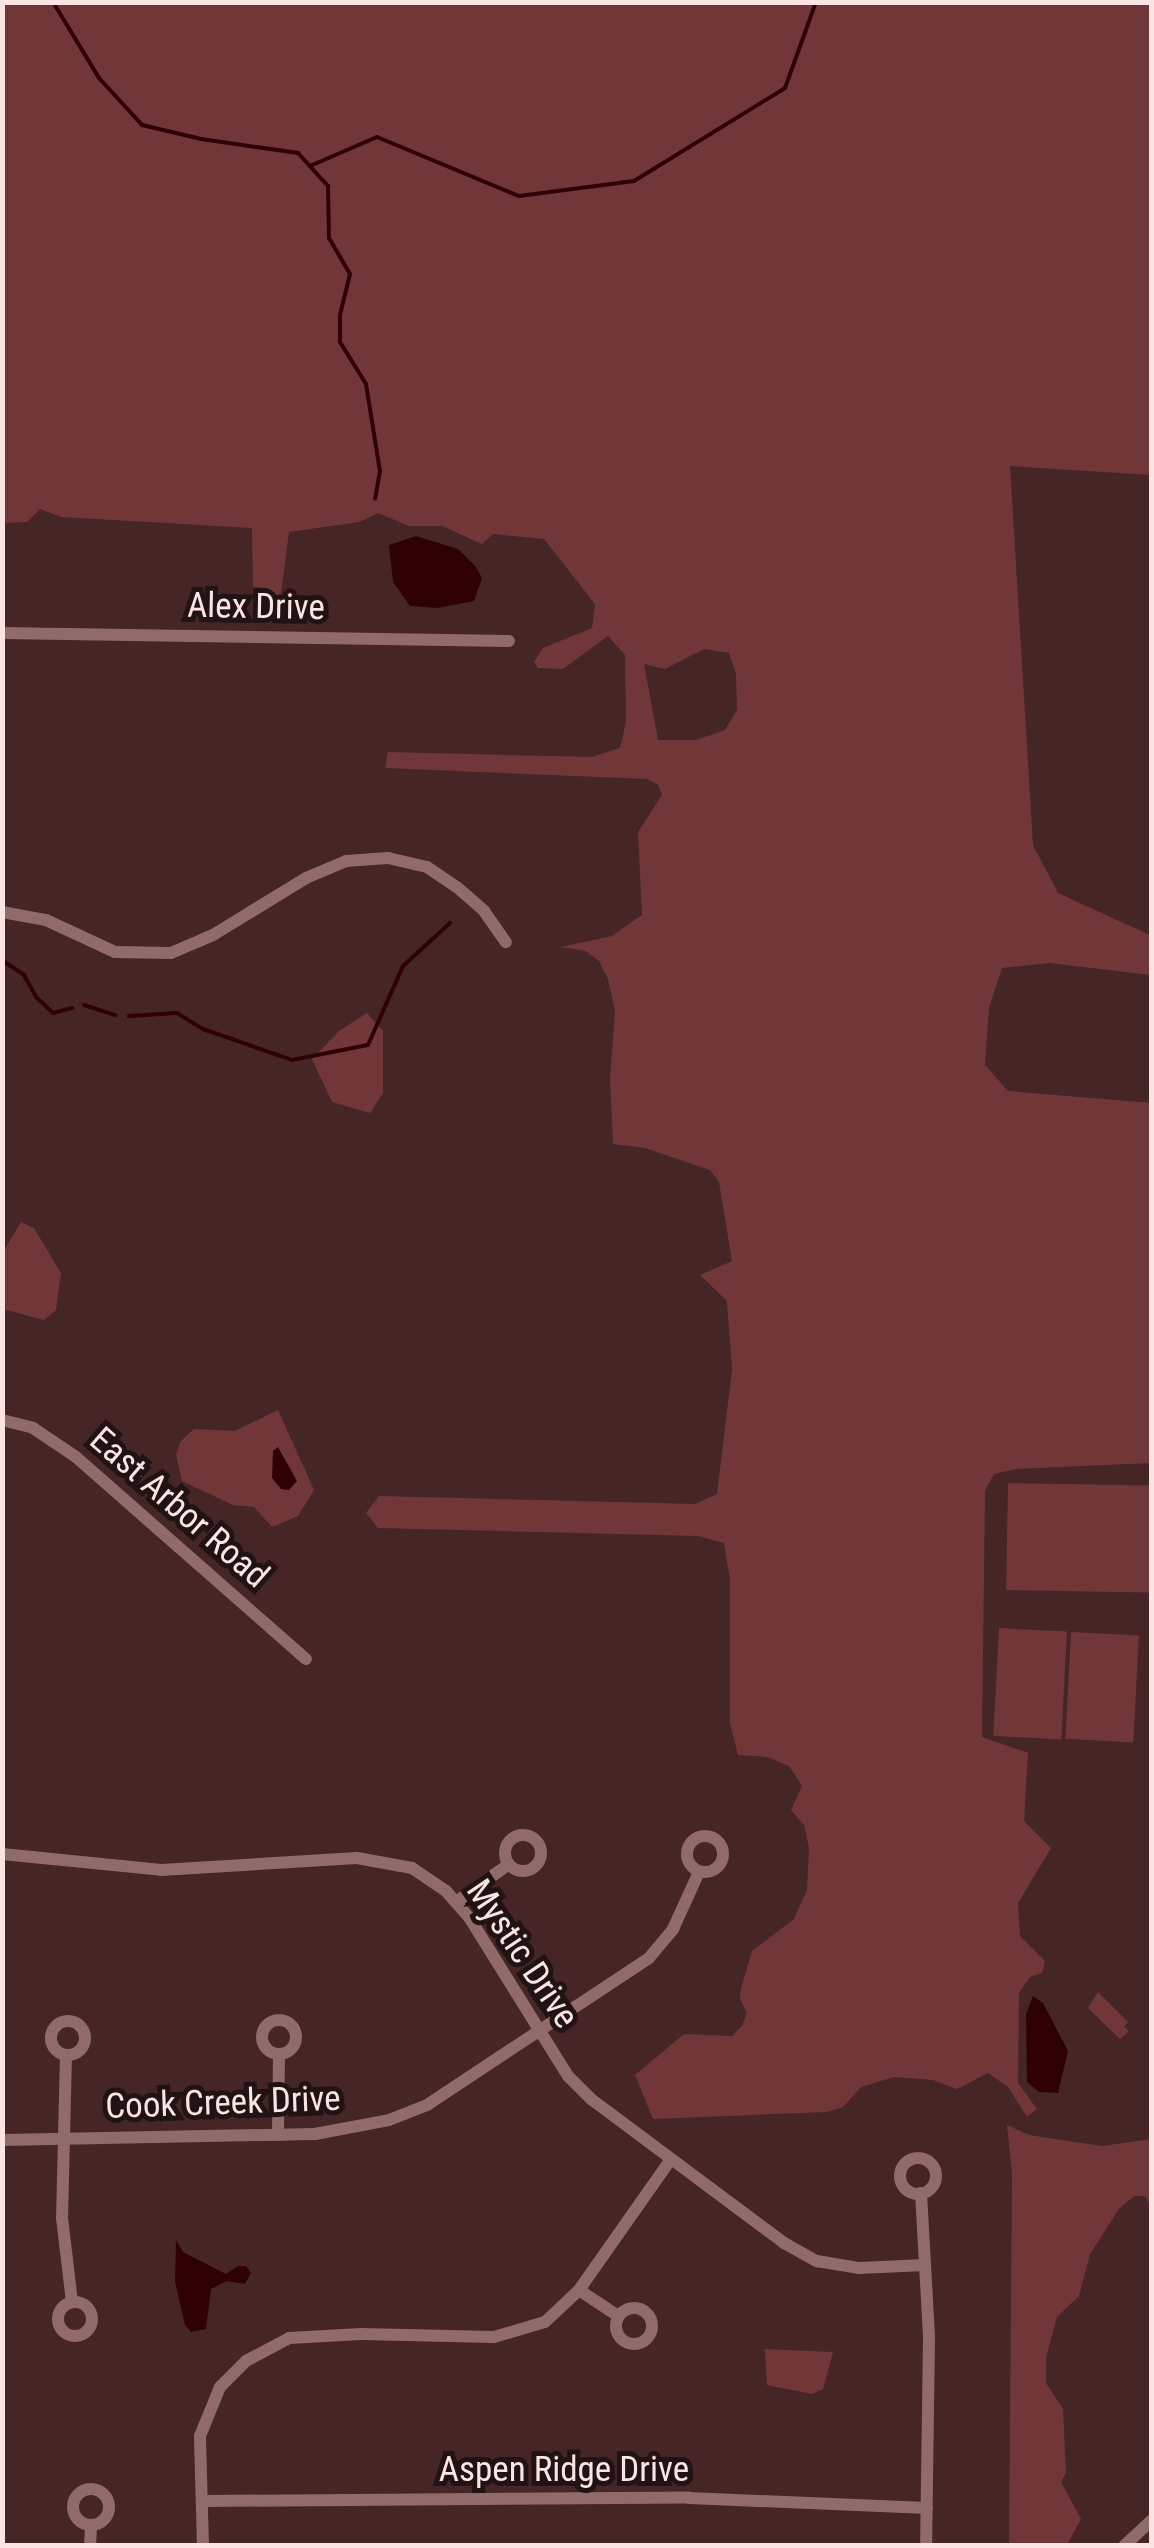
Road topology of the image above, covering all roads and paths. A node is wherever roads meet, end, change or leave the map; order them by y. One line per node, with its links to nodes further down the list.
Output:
1 (2, 633): 2 (street, Alex Drive)
2 (509, 641)
3 (2, 912): 4 (street)
4 (506, 942)
5 (2, 1420): 6 (street, East Arbor Road)
6 (306, 1659)
7 (2, 1854): 10 (street, Mystic Drive)
8 (509, 1864): 10 (street)
9 (700, 1872): 11 (street, Cook Creek Drive)
10 (456, 1902): 11 (street, Mystic Drive)
11 (539, 2032): 14 (street, Cook Creek Drive); 17 (street, Mystic Drive)
12 (66, 2054): 15 (street)
13 (279, 2054): 14 (street)
14 (278, 2135): 15 (street, Cook Creek Drive)
15 (62, 2136): 16 (street, Cook Creek Drive); 21 (street)
16 (2, 2140)
17 (671, 2159): 19 (street, Mystic Drive); 20 (street)
18 (922, 2193): 19 (street)
19 (925, 2264): 24 (street)
20 (580, 2290): 22 (street); 23 (street)
21 (72, 2302)
22 (618, 2316)
23 (202, 2501): 24 (street, Aspen Ridge Drive); 28 (street)
24 (926, 2508): 29 (street)
25 (1152, 2520): 30 (street)
26 (91, 2525): 27 (street)
27 (90, 2546)
28 (203, 2546)
29 (926, 2546)
30 (1124, 2546)

